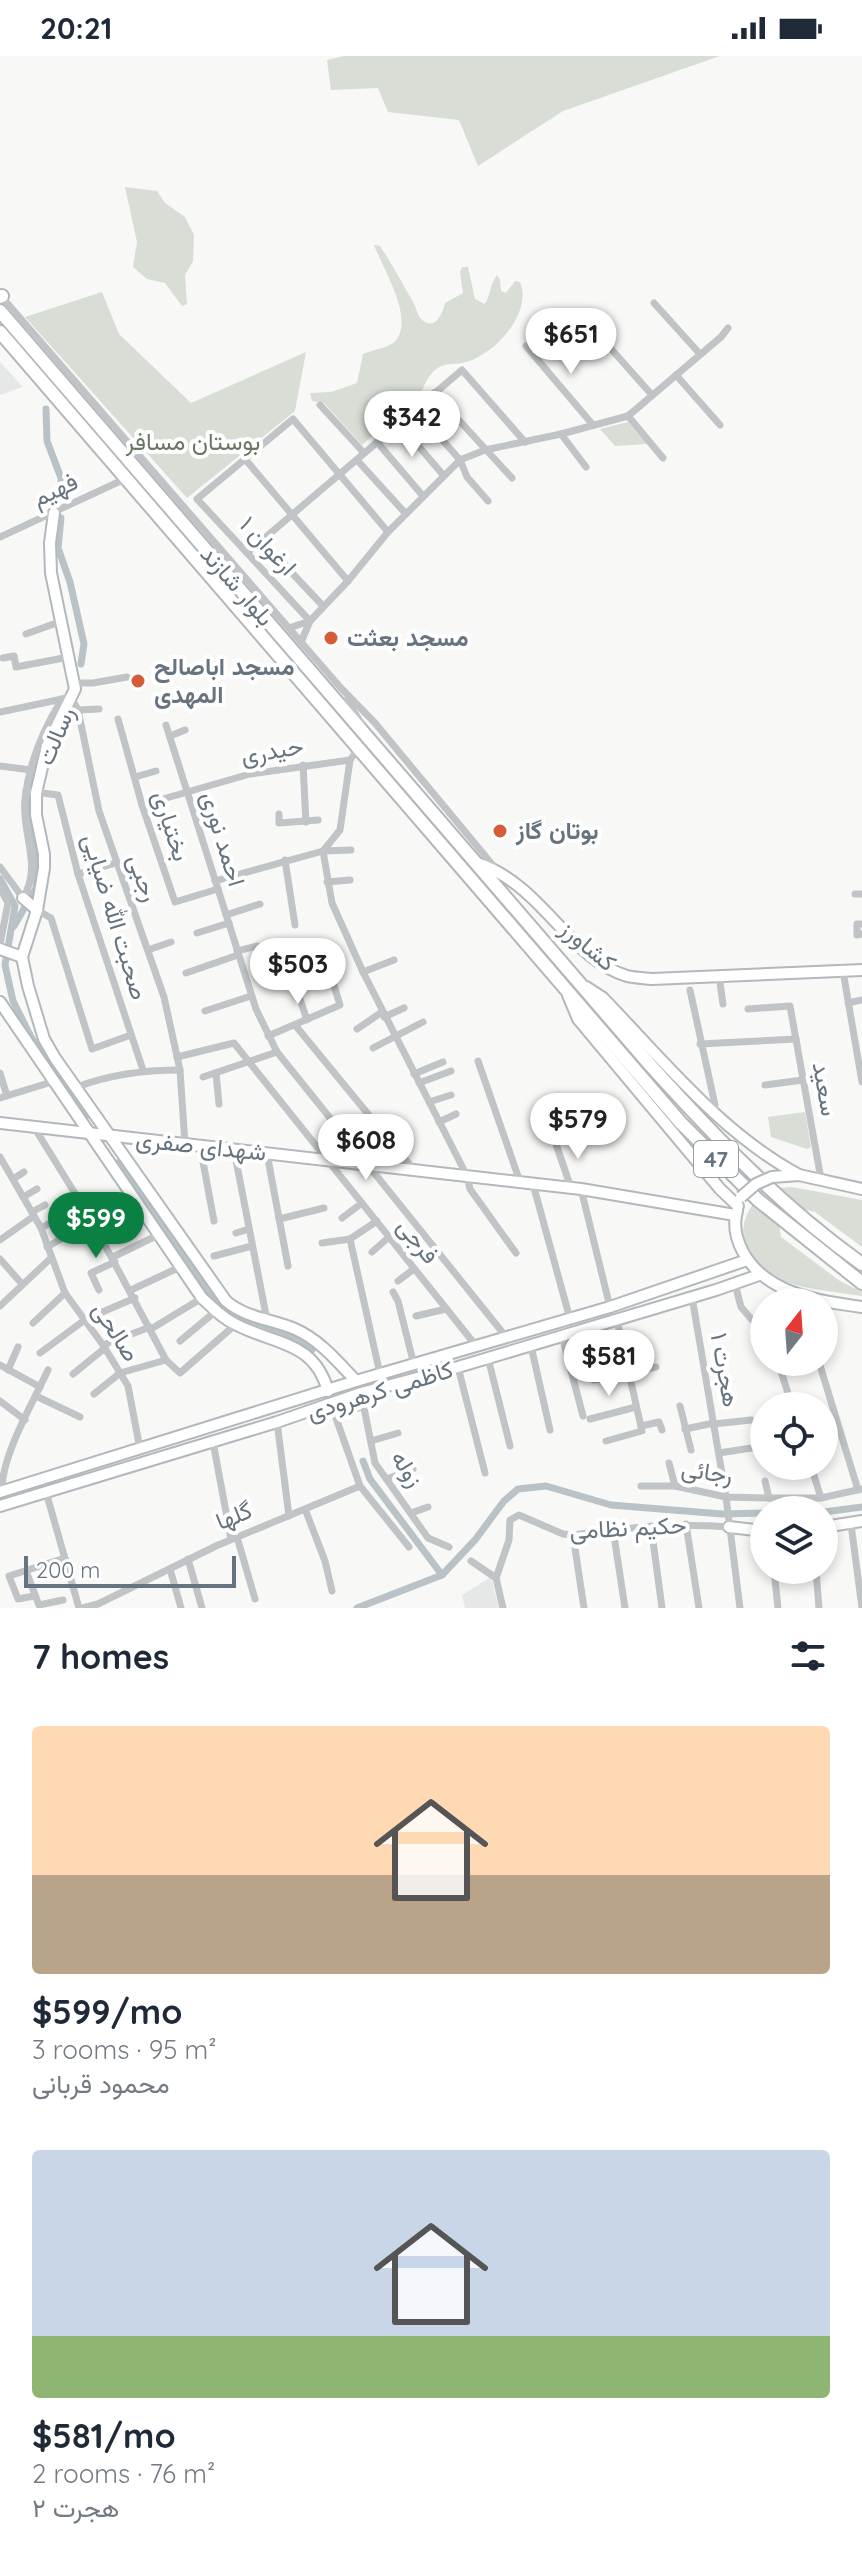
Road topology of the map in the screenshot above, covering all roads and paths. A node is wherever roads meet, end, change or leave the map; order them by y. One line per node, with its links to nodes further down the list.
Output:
1 (1, 296): 41 (street)
2 (654, 303): 8 (street)
3 (0, 311): 41 (highway, بلوار شازند / 47)
4 (589, 324): 11 (street)
5 (728, 328): 8 (street)
6 (0, 332): 30 (highway, بلوار شازند / 47)
7 (526, 346): 16 (street)
8 (700, 354): 9 (street)
9 (676, 375): 11 (street); 17 (street)
10 (434, 393): 13 (street); 20 (street); 21 (street)
11 (652, 395): 14 (street)
12 (320, 405): 22 (street)
13 (415, 409): 15 (street); 26 (street)
14 (628, 416): 16 (street); 23 (street)
15 (399, 423): 19 (street); 29 (street)
16 (593, 425): 18 (street)
17 (720, 425)
18 (561, 434): 20 (street); 27 (street)
19 (377, 442): 22 (street); 32 (street)
20 (525, 442): 21 (street)
21 (485, 450): 26 (street); 31 (street)
22 (364, 453): 25 (street)
23 (663, 458)
24 (245, 459): 28 (street); 36 (street); 40 (street, ارغوان ۱)
25 (357, 460): 28 (street); 35 (street)
26 (460, 460): 29 (street); 33 (street)
27 (586, 467)
28 (340, 474): 36 (street); 37 (street)
29 (444, 476): 32 (street)
30 (127, 478): 34 (street, فهیم); 62 (highway, بلوار شازند / 47)
31 (512, 478)
32 (423, 496): 35 (street)
33 (488, 501)
34 (54, 513): 38 (street, فهیم); 44 (street, رسالت)
35 (406, 514): 37 (street)
36 (292, 515): 39 (street); 42 (street)
37 (388, 532): 42 (street)
38 (0, 537)
39 (262, 541): 40 (street); 43 (street)
40 (247, 553): 45 (street, ارغوان ۱)
41 (230, 569): 46 (street); 63 (highway, بلوار شازند / 47)
42 (348, 581): 43 (street)
43 (323, 606): 45 (street)
44 (62, 621): 47 (street); 49 (street, رسالت)
45 (310, 621): 46 (street); 48 (street)
46 (289, 628): 48 (street)
47 (26, 634)
48 (301, 642): 53 (street)
49 (69, 657): 50 (street); 52 (street, رسالت)
50 (3, 658)
51 (127, 677): 52 (street)
52 (75, 683): 54 (street, رسالت)
53 (340, 687): 63 (street); 82 (street)
54 (67, 699): 56 (street, رجبی); 57 (street); 67 (street); 71 (street, رسالت)
55 (99, 709): 56 (street)
56 (78, 710): 80 (street, رجبی)
57 (0, 712)
58 (118, 719): 69 (street, بختیاری)
59 (166, 725): 61 (street, احمد نوری)
60 (185, 730): 61 (street)
61 (170, 736): 70 (street, احمد نوری)
62 (359, 748): 64 (street); 112 (highway, بلوار شازند / 47)
63 (376, 748): 79 (highway, بلوار شازند / 47)
64 (350, 760): 65 (street, حیدری); 77 (street)
65 (303, 765): 70 (street, حیدری); 75 (street)
66 (0, 766): 67 (street)
67 (31, 770): 71 (street)
68 (156, 771): 69 (street)
69 (135, 777): 72 (street, بختیاری)
70 (188, 791): 72 (street, حیدری); 86 (street, احمد نوری)
71 (31, 792): 83 (street, صحبت الله ضیایی); 88 (street); 90 (street, رسالت)
72 (142, 805): 86 (street, بختیاری)
73 (279, 814): 75 (street)
74 (318, 820): 75 (street)
75 (306, 822)
76 (351, 850): 77 (street)
77 (323, 851): 78 (street); 85 (street)
78 (285, 860): 86 (street); 93 (street)
79 (475, 862): 82 (street, کشاورز); 110 (highway, بلوار شازند / 47)
80 (116, 863): 83 (street); 100 (street, رجبی)
81 (0, 867): 88 (street)
82 (496, 869): 109 (street, کشاورز)
83 (78, 874): 126 (street, صحبت الله ضیایی)
84 (350, 880): 85 (street)
85 (327, 882): 107 (street)
86 (217, 885): 91 (street, احمد نوری)
87 (0, 888): 97 (street)
88 (23, 898): 90 (street)
89 (260, 904): 91 (street)
90 (37, 910): 103 (street, رسالت); 126 (street)
91 (227, 919): 94 (street); 102 (street, احمد نوری)
92 (862, 924): 95 (street)
93 (295, 925)
94 (197, 933)
95 (862, 934)
96 (171, 942): 100 (street)
97 (0, 946): 103 (street)
98 (257, 946): 102 (street)
99 (300, 948): 122 (street)
100 (148, 950): 133 (street, رجبی)
101 (323, 950): 122 (street)
102 (238, 953): 108 (street); 113 (street, احمد نوری)
103 (22, 957): 149 (street)
104 (394, 960): 107 (street)
105 (862, 970): 106 (street, کشاورز)
106 (843, 971): 109 (street, کشاورز); 115 (street)
107 (363, 972): 121 (street)
108 (186, 973)
109 (719, 976): 116 (street)
110 (579, 983): 154 (street); 210 (highway, بلوار شازند / 47)
111 (690, 990): 130 (street)
112 (567, 993): 183 (street); 217 (highway, بلوار شازند / 47)
113 (251, 996): 120 (street); 127 (street, احمد نوری)
114 (862, 1000): 115 (street)
115 (848, 1003): 146 (street)
116 (723, 1004)
117 (2, 1008): 145 (street)
118 (404, 1008): 121 (street)
119 (748, 1009): 129 (street, سعید)
120 (205, 1011)
121 (383, 1015): 125 (street); 128 (street)
122 (307, 1020): 124 (street)
123 (423, 1022): 128 (street)
124 (295, 1025): 127 (street); 169 (street)
125 (357, 1029)
126 (131, 1035): 137 (street, صحبت الله ضیایی)
127 (268, 1036): 132 (street, احمد نوری)
128 (394, 1036): 131 (street); 142 (street)
129 (796, 1039): 130 (street); 144 (street, سعید)
130 (700, 1044): 154 (street)
131 (373, 1048)
132 (277, 1052): 136 (street); 168 (street, احمد نوری)
133 (177, 1057): 136 (street); 138 (street, رجبی)
134 (478, 1061): 175 (street)
135 (443, 1062): 142 (street)
136 (249, 1063): 141 (street); 167 (street, فرجی)
137 (143, 1070): 138 (street); 149 (street)
138 (180, 1070): 161 (street, رجبی)
139 (451, 1071): 147 (street)
140 (0, 1073): 151 (street)
141 (216, 1073): 143 (street); 153 (street)
142 (414, 1074): 147 (street)
143 (203, 1077)
144 (803, 1080): 148 (street); 174 (street, سعید)
145 (55, 1081): 151 (street); 159 (street)
146 (862, 1082)
147 (419, 1083): 152 (street)
148 (765, 1085)
149 (77, 1087): 160 (street)
150 (451, 1095): 152 (street)
151 (3, 1097)
152 (429, 1102): 156 (street)
153 (219, 1104)
154 (714, 1113): 171 (street)
155 (456, 1114): 156 (street)
156 (439, 1122): 172 (street)
157 (0, 1123): 158 (street, شهدای صفری)
158 (34, 1127): 159 (street, شهدای صفری); 189 (street)
159 (90, 1134): 160 (street, شهدای صفری); 196 (street)
160 (111, 1136): 161 (street, شهدای صفری); 192 (street)
161 (185, 1144): 163 (street, شهدای صفری)
162 (556, 1144): 178 (street)
163 (200, 1146): 164 (street, شهدای صفری); 190 (street)
164 (234, 1150): 165 (street, شهدای صفری); 194 (street)
165 (267, 1154): 167 (street, شهدای صفری); 188 (street)
166 (0, 1157): 173 (street, صالحی)
167 (328, 1161): 168 (street, شهدای صفری); 181 (street, فرجی)
168 (370, 1165): 169 (street, شهدای صفری); 244 (street, احمد نوری)
169 (414, 1170): 172 (street, شهدای صفری)
170 (24, 1172): 173 (street)
171 (799, 1175): 174 (street); 183 (street, bridge)
172 (467, 1176): 175 (street, شهدای صفری); 204 (street)
173 (13, 1179): 180 (street, صالحی)
174 (821, 1179): 179 (street)
175 (520, 1182): 176 (street, شهدای صفری)
176 (533, 1184): 178 (street, شهدای صفری); 237 (street)
177 (37, 1189): 180 (street)
178 (576, 1189): 183 (street, شهدای صفری); 230 (street)
179 (862, 1189)
180 (23, 1197): 185 (street, صالحی)
181 (362, 1203): 187 (street); 191 (street, فرجی)
182 (45, 1205): 185 (street)
183 (738, 1206): 209 (street)
184 (324, 1208): 188 (street)
185 (33, 1214): 193 (street, صالحی); 199 (street)
186 (66, 1214): 193 (street)
187 (342, 1218)
188 (279, 1219): 211 (street)
189 (92, 1221): 202 (street); 208 (street)
190 (214, 1221)
191 (377, 1221): 197 (street, فرجی); 198 (street)
192 (171, 1224): 196 (street); 238 (street)
193 (41, 1228): 202 (street, صالحی)
194 (249, 1229): 195 (street); 201 (street)
195 (236, 1233)
196 (158, 1235): 208 (street); 212 (street)
197 (389, 1237): 203 (street); 213 (street, فرجی)
198 (350, 1239): 200 (street); 263 (street)
199 (0, 1240)
200 (322, 1243)
201 (252, 1246): 205 (street); 238 (street)
202 (47, 1247): 206 (street, صالحی)
203 (372, 1252)
204 (516, 1253)
205 (214, 1256)
206 (51, 1258): 218 (street); 224 (street, صالحی)
207 (0, 1259): 218 (street)
208 (114, 1260): 221 (street); 225 (street)
209 (747, 1260): 214 (street, کاظمی کرهرودی); 215 (street)
210 (862, 1264)
211 (288, 1266)
212 (180, 1267): 225 (street); 227 (street)
213 (414, 1269): 216 (street); 232 (street, فرجی)
214 (710, 1273): 222 (street); 230 (street, کاظمی کرهرودی)
215 (759, 1275): 219 (street, کاظمی کرهرودی); 220 (street)
216 (398, 1281)
217 (862, 1283)
218 (22, 1284): 229 (street)
219 (735, 1284): 222 (street, کاظمی کرهرودی); 235 (street)
220 (785, 1288)
221 (99, 1290)
222 (716, 1290): 226 (street, کاظمی کرهرودی)
223 (393, 1292): 255 (street)
224 (65, 1293): 236 (street, صالحی); 240 (street)
225 (133, 1294): 236 (street); 242 (street)
226 (692, 1297): 239 (street, کاظمی کرهرودی); 282 (street, هجرت ۱)
227 (202, 1298): 233 (street); 242 (street)
228 (838, 1303): 231 (street)
229 (0, 1306)
230 (610, 1307): 237 (street, کاظمی کرهرودی)
231 (862, 1307)
232 (446, 1309): 234 (street); 249 (street, فرجی)
233 (216, 1311): 241 (street); 245 (street)
234 (416, 1316)
235 (750, 1318)
236 (86, 1319): 246 (street, صالحی); 251 (street)
237 (570, 1319): 244 (street, کاظمی کرهرودی)
238 (267, 1320): 250 (street)
239 (617, 1320): 243 (street, کاظمی کرهرودی); 260 (street)
240 (33, 1323)
241 (235, 1325): 253 (street); 254 (street)
242 (151, 1328): 246 (street); 253 (street)
243 (562, 1336): 247 (street, کاظمی کرهرودی); 276 (street)
244 (507, 1338): 249 (street, کاظمی کرهرودی)
245 (180, 1341)
246 (104, 1346): 261 (street, صالحی); 262 (street)
247 (531, 1346): 252 (street, کاظمی کرهرودی); 286 (street)
248 (18, 1347): 258 (street)
249 (477, 1347): 255 (street, کاظمی کرهرودی)
250 (326, 1349): 254 (street); 266 (street)
251 (40, 1353)
252 (488, 1358): 256 (street, کاظمی کرهرودی); 292 (street)
253 (166, 1360): 261 (street)
254 (313, 1362): 268 (street)
255 (414, 1365): 263 (street, کاظمی کرهرودی)
256 (458, 1367): 269 (street, کاظمی کرهرودی); 301 (street)
257 (656, 1367): 260 (street)
258 (4, 1368): 267 (street)
259 (48, 1370): 267 (street)
260 (629, 1372): 265 (street); 276 (street)
261 (120, 1373): 270 (street); 294 (street, صالحی)
262 (73, 1374)
263 (380, 1374): 266 (street, کاظمی کرهرودی)
264 (824, 1376): 307 (street)
265 (594, 1380)
266 (356, 1381): 268 (street, کاظمی کرهرودی)
267 (40, 1387): 271 (street)
268 (328, 1391): 283 (street, کاظمی کرهرودی)
269 (361, 1393): 273 (street, کاظمی کرهرودی); 274 (street, زوله)
270 (94, 1394)
271 (36, 1396): 278 (street); 279 (street)
272 (0, 1401): 279 (street)
273 (331, 1404): 277 (street); 281 (street, کاظمی کرهرودی)
274 (364, 1406): 277 (street); 290 (street, زوله)
275 (680, 1406): 285 (street)
276 (636, 1407): 284 (street)
277 (336, 1416): 304 (street)
278 (80, 1417)
279 (25, 1420): 298 (street)
280 (750, 1420): 282 (street)
281 (277, 1422): 289 (street, کاظمی کرهرودی); 318 (street)
282 (714, 1424): 285 (street); 297 (street, هجرت ۱)
283 (220, 1425): 289 (street); 294 (street, کاظمی کرهرودی)
284 (641, 1428): 287 (street); 291 (street)
285 (685, 1429): 296 (street)
286 (550, 1430)
287 (662, 1430)
288 (398, 1433): 290 (street)
289 (218, 1440): 309 (street, کاظمی کرهرودی); 326 (street)
290 (371, 1441): 302 (street, زوله)
291 (606, 1441)
292 (510, 1446)
293 (750, 1448): 297 (street)
294 (140, 1449): 308 (street, کاظمی کرهرودی)
295 (0, 1450): 298 (street)
296 (691, 1450)
297 (719, 1453): 313 (street, هجرت ۱)
298 (9, 1455): 308 (street)
299 (669, 1463): 306 (street)
300 (413, 1469): 302 (street)
301 (485, 1473)
302 (387, 1479): 317 (street, زوله)
303 (765, 1481): 310 (street)
304 (360, 1486): 316 (street, گلها); 327 (street)
305 (641, 1486): 306 (street, رجائی)
306 (675, 1486): 313 (street, رجائی)
307 (860, 1489): 311 (street, رجائی)
308 (1, 1491)
309 (46, 1492): 314 (street, کاظمی کرهرودی); 329 (street)
310 (769, 1496)
311 (830, 1496)
312 (750, 1499): 313 (street, رجائی)
313 (727, 1501): 321 (street, هجرت ۱)
314 (0, 1506)
315 (428, 1507): 317 (street)
316 (305, 1509): 318 (street, گلها); 338 (street)
317 (411, 1513): 328 (street, زوله)
318 (289, 1516): 326 (street, گلها)
319 (856, 1522): 330 (street)
320 (686, 1524): 321 (street, حکیم نظامی); 322 (street, حکیم نظامی); 349 (street)
321 (729, 1525): 324 (street, حکیم نظامی); 350 (street, هجرت ۱)
322 (651, 1526): 323 (street, حکیم نظامی); 348 (street)
323 (613, 1529): 325 (street, حکیم نظامی); 347 (street)
324 (750, 1529)
325 (573, 1535): 335 (street, حکیم نظامی); 346 (street)
326 (234, 1538): 331 (street, گلها); 340 (street)
327 (409, 1547)
328 (449, 1547)
329 (65, 1558): 334 (street); 342 (street)
330 (859, 1558): 353 (street)
331 (188, 1559): 333 (street, گلها); 344 (street)
332 (471, 1561): 335 (street)
333 (170, 1569): 342 (street, گلها); 343 (street)
334 (26, 1571): 339 (street); 339 (street)
335 (496, 1578): 345 (street)
336 (775, 1584): 351 (street)
337 (817, 1584): 352 (street)
338 (332, 1591)
339 (34, 1596): 341 (street)
340 (255, 1599)
341 (63, 1600)
342 (81, 1608)
343 (181, 1608)
344 (202, 1608)
345 (503, 1608)
346 (584, 1608)
347 (625, 1608)
348 (662, 1608)
349 (699, 1608)
350 (740, 1608)
351 (778, 1608)
352 (819, 1608)
353 (862, 1608)

